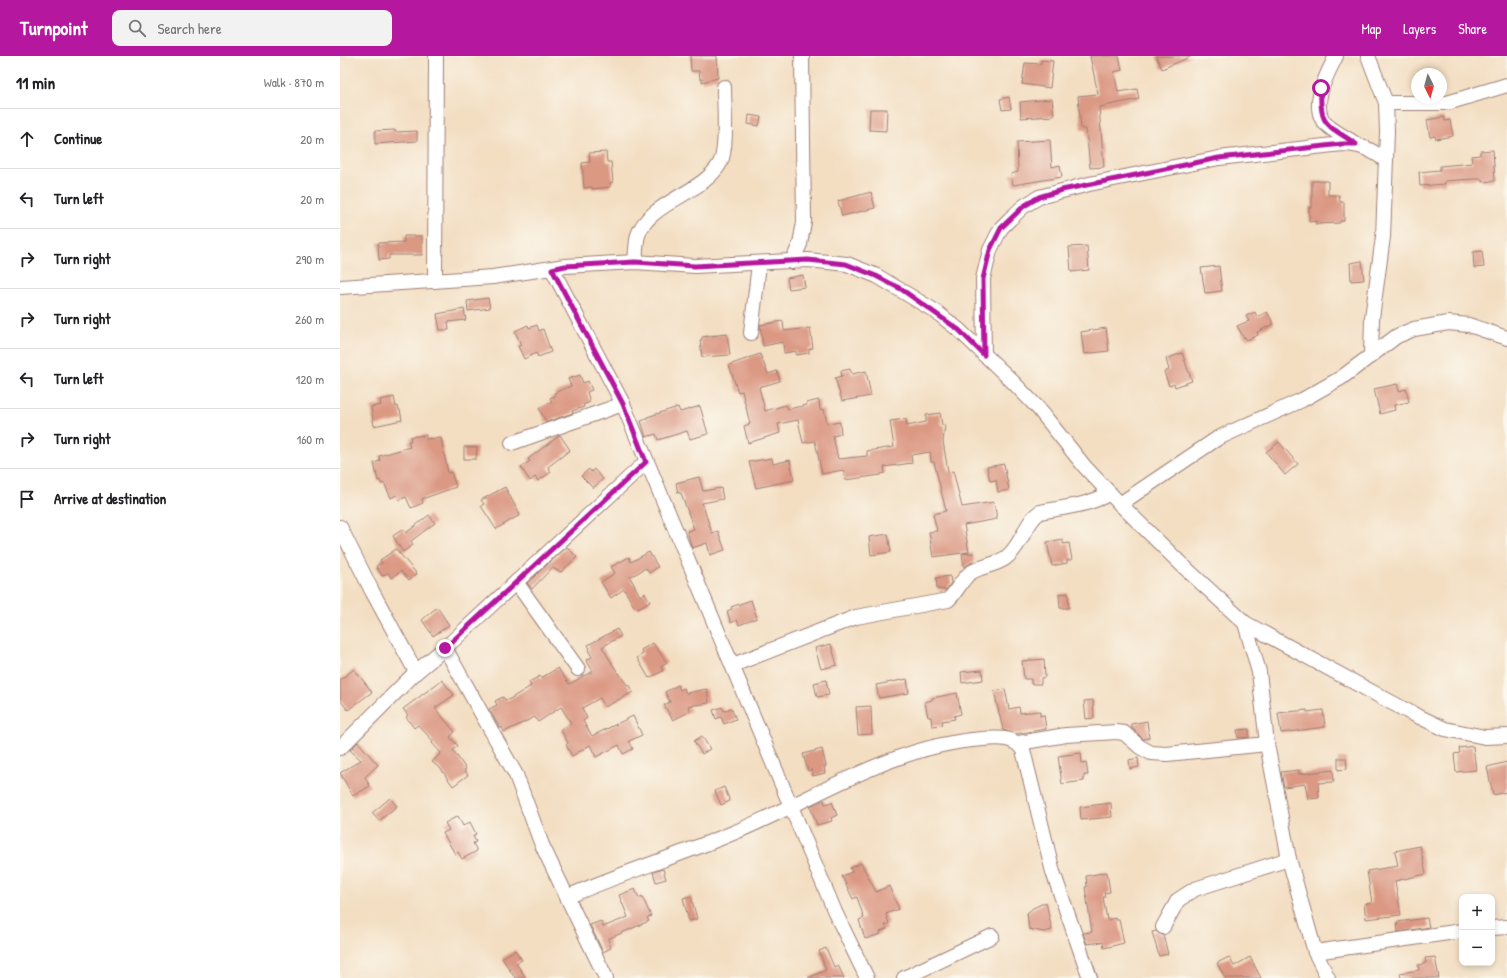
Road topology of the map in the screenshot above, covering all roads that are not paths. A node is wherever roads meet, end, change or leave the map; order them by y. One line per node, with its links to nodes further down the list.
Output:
1 (436, 56): 14 (street)
2 (802, 56): 11 (street)
3 (1336, 56): 8 (street)
4 (1366, 57): 7 (street)
5 (1507, 85): 7 (street)
6 (724, 87): 10 (street)
7 (1386, 103): 9 (street)
8 (1356, 144): 9 (street); 18 (street)
9 (1386, 160): 19 (street)
10 (635, 262): 12 (street); 13 (street)
11 (792, 262): 12 (street); 18 (street)
12 (759, 264): 16 (street)
13 (552, 269): 14 (street); 20 (street)
14 (435, 281): 15 (street)
15 (340, 287)
16 (751, 333)
17 (1507, 338): 19 (street)
18 (984, 355): 23 (street)
19 (1371, 356): 24 (street)
20 (623, 404): 21 (street); 22 (street)
21 (512, 443)
22 (646, 462): 26 (street); 29 (street)
23 (1110, 493): 24 (street); 29 (street)
24 (1120, 504): 27 (street)
25 (340, 527): 31 (street)
26 (516, 582): 28 (street); 30 (street)
27 (1245, 623): 32 (street); 34 (street)
28 (445, 648): 31 (street); 38 (street)
29 (733, 665): 36 (street)
30 (578, 669)
31 (416, 672): 35 (street)
32 (1507, 736)
33 (1019, 743): 34 (street); 36 (street); 48 (street)
34 (1267, 744): 37 (street)
35 (340, 748)
36 (792, 807): 38 (street); 46 (street)
37 (1289, 859): 39 (street); 44 (street)
38 (567, 897): 45 (street)
39 (1164, 927)
40 (1507, 927): 41 (street)
41 (1495, 928)
42 (1459, 931): 44 (street)
43 (992, 936): 47 (street)
44 (1315, 952): 49 (street)
45 (606, 978)
46 (867, 978)
47 (904, 978)
48 (1090, 978)
49 (1328, 978)

